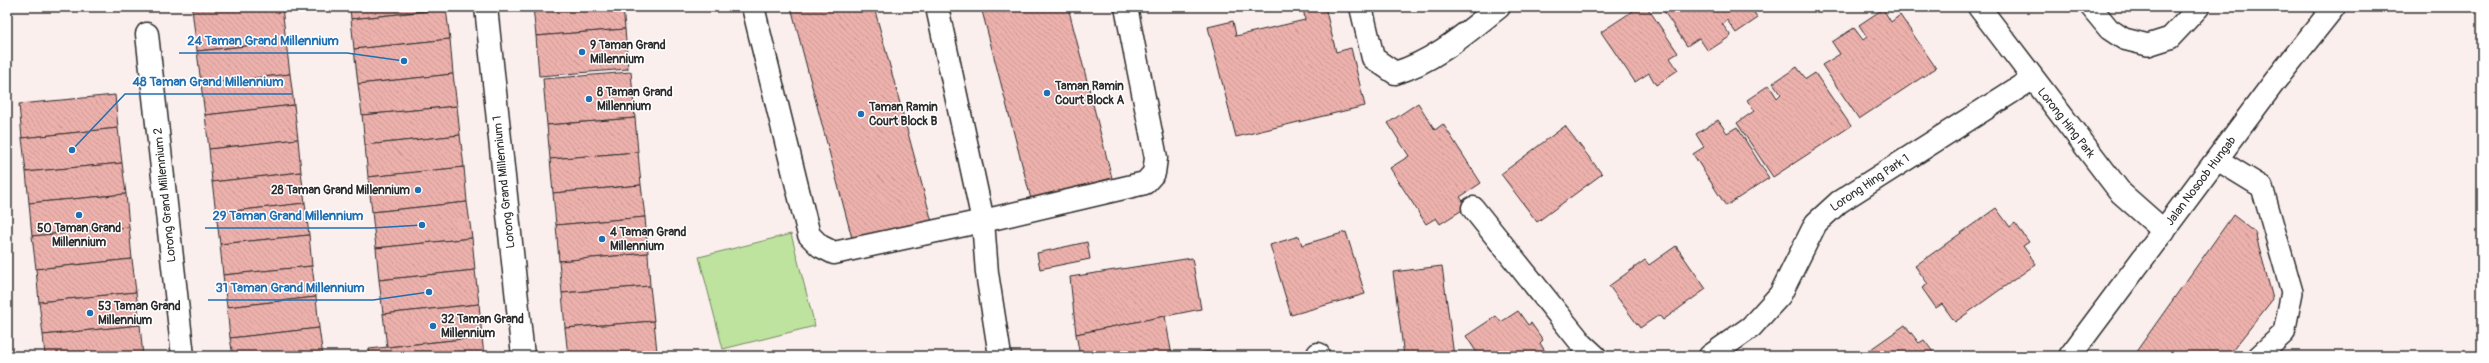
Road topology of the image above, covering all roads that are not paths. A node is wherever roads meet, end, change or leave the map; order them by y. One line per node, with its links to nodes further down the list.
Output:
1 (486, 7): 18 (street, Lorong Grand Millennium 1)
2 (753, 7): 15 (street)
3 (937, 7): 15 (street)
4 (1126, 7): 15 (street)
5 (1362, 7): 6 (street)
6 (1500, 7)
7 (1979, 7): 12 (street, Lorong Hing Park)
8 (2091, 7): 9 (lane)
9 (2199, 7)
10 (2334, 7): 13 (street, Jalan Nosoob Hungab)
11 (147, 34): 17 (street, Lorong Grand Millennium 2)
12 (2032, 79): 16 (street, Lorong Hing Park); 21 (street, Lorong Hing Park 1)
13 (2218, 160): 16 (street, Jalan Nosoob Hungab); 23 (lane)
14 (1473, 208): 20 (street)
15 (983, 221): 19 (street)
16 (2164, 231): 22 (street, Jalan Nosoob Hungab)
17 (183, 356)
18 (523, 356)
19 (1000, 356)
20 (1595, 356)
21 (1710, 356)
22 (2070, 356)
23 (2259, 356)

